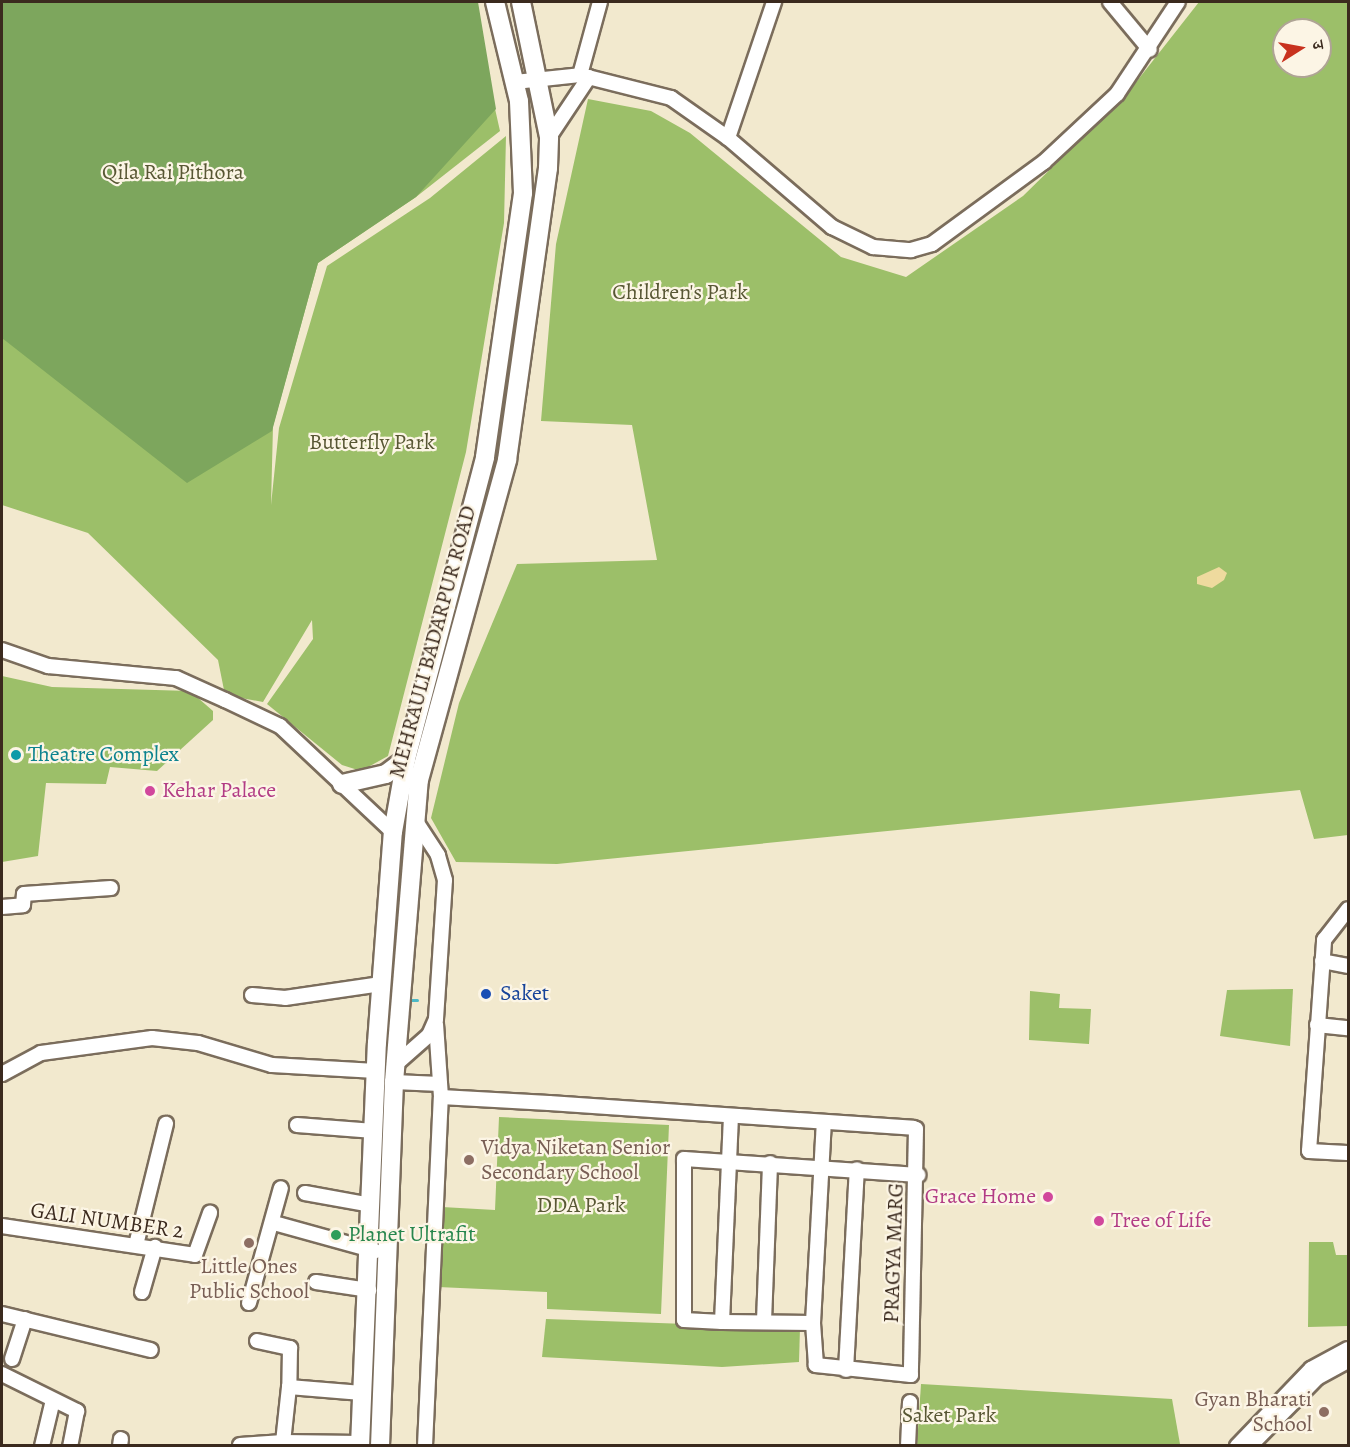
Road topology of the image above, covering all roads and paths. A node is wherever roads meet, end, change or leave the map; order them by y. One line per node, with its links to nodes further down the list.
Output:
1 (495, 2): 10 (main road, MEHRAULI BADARPUR ROAD)
2 (521, 2): 9 (main road, MEHRAULI BADARPUR ROAD)
3 (600, 2): 8 (street)
4 (774, 2): 12 (street)
5 (1110, 2): 7 (street)
6 (1178, 2): 7 (street)
7 (1150, 50): 12 (street)
8 (584, 76): 9 (street); 11 (street); 12 (street)
9 (537, 78): 10 (street); 11 (main road, MEHRAULI BADARPUR ROAD)
10 (515, 82): 14 (main road, MEHRAULI BADARPUR ROAD)
11 (549, 137): 16 (main road, MEHRAULI BADARPUR ROAD)
12 (728, 138)
13 (2, 650): 15 (street)
14 (406, 759): 15 (main road); 17 (main road, MEHRAULI BADARPUR ROAD)
15 (342, 784): 17 (street)
16 (415, 820): 25 (street); 30 (main road, MEHRAULI BADARPUR ROAD)
17 (393, 832): 23 (main road, MEHRAULI BADARPUR ROAD)
18 (111, 888): 19 (street)
19 (2, 907)
20 (1348, 909): 21 (street)
21 (1322, 962): 22 (street); 26 (street)
22 (1348, 966)
23 (381, 984): 24 (street); 28 (main road, MEHRAULI BADARPUR ROAD)
24 (252, 995)
25 (436, 1024): 30 (street); 31 (street)
26 (1317, 1026): 27 (street); 37 (street)
27 (1348, 1028)
28 (376, 1071): 29 (street); 36 (main road, MEHRAULI BADARPUR ROAD)
29 (2, 1074)
30 (395, 1074): 31 (street); 52 (main road, MEHRAULI BADARPUR ROAD)
31 (441, 1090): 32 (street); 79 (street)
32 (731, 1116): 33 (street); 38 (street)
33 (824, 1122): 40 (street); 42 (street, PRAGYA MARG)
34 (166, 1124): 49 (street)
35 (297, 1125): 36 (street)
36 (374, 1131): 45 (main road, MEHRAULI BADARPUR ROAD)
37 (1347, 1153)
38 (728, 1161): 39 (street); 60 (street); 60 (street)
39 (770, 1163): 40 (street); 59 (street)
40 (822, 1166): 41 (street); 61 (street)
41 (858, 1169): 42 (street); 67 (street)
42 (918, 1175): 67 (street, PRAGYA MARG)
43 (280, 1188): 47 (street)
44 (305, 1193): 45 (street)
45 (372, 1205): 51 (main road, MEHRAULI BADARPUR ROAD)
46 (210, 1213): 50 (street, GALI NUMBER 2)
47 (274, 1223): 51 (street); 56 (street)
48 (2, 1226): 49 (street, GALI NUMBER 2)
49 (136, 1245): 50 (street, GALI NUMBER 2)
50 (155, 1247): 55 (street)
51 (370, 1251): 52 (street); 54 (main road, MEHRAULI BADARPUR ROAD)
52 (389, 1254): 78 (main road, MEHRAULI BADARPUR ROAD)
53 (316, 1282): 54 (street)
54 (369, 1290): 70 (main road, MEHRAULI BADARPUR ROAD)
55 (142, 1292)
56 (249, 1303)
57 (2, 1314): 58 (street)
58 (25, 1319): 64 (street); 65 (street)
59 (764, 1321): 60 (street); 61 (street)
60 (722, 1322)
61 (813, 1323): 67 (street)
62 (257, 1341): 69 (street)
63 (1348, 1349): 81 (street)
64 (151, 1350)
65 (12, 1359)
66 (1348, 1361): 82 (street)
67 (846, 1370)
68 (2, 1374): 71 (street)
69 (289, 1387): 70 (street); 73 (street)
70 (362, 1393): 74 (main road, MEHRAULI BADARPUR ROAD)
71 (53, 1400): 76 (street); 77 (street)
72 (910, 1402): 80 (street)
73 (283, 1442): 74 (street); 75 (street)
74 (360, 1444)
75 (240, 1445)
76 (42, 1446)
77 (70, 1446)
78 (380, 1446)
79 (425, 1446)
80 (908, 1446)
81 (1237, 1446)
82 (1250, 1446)

